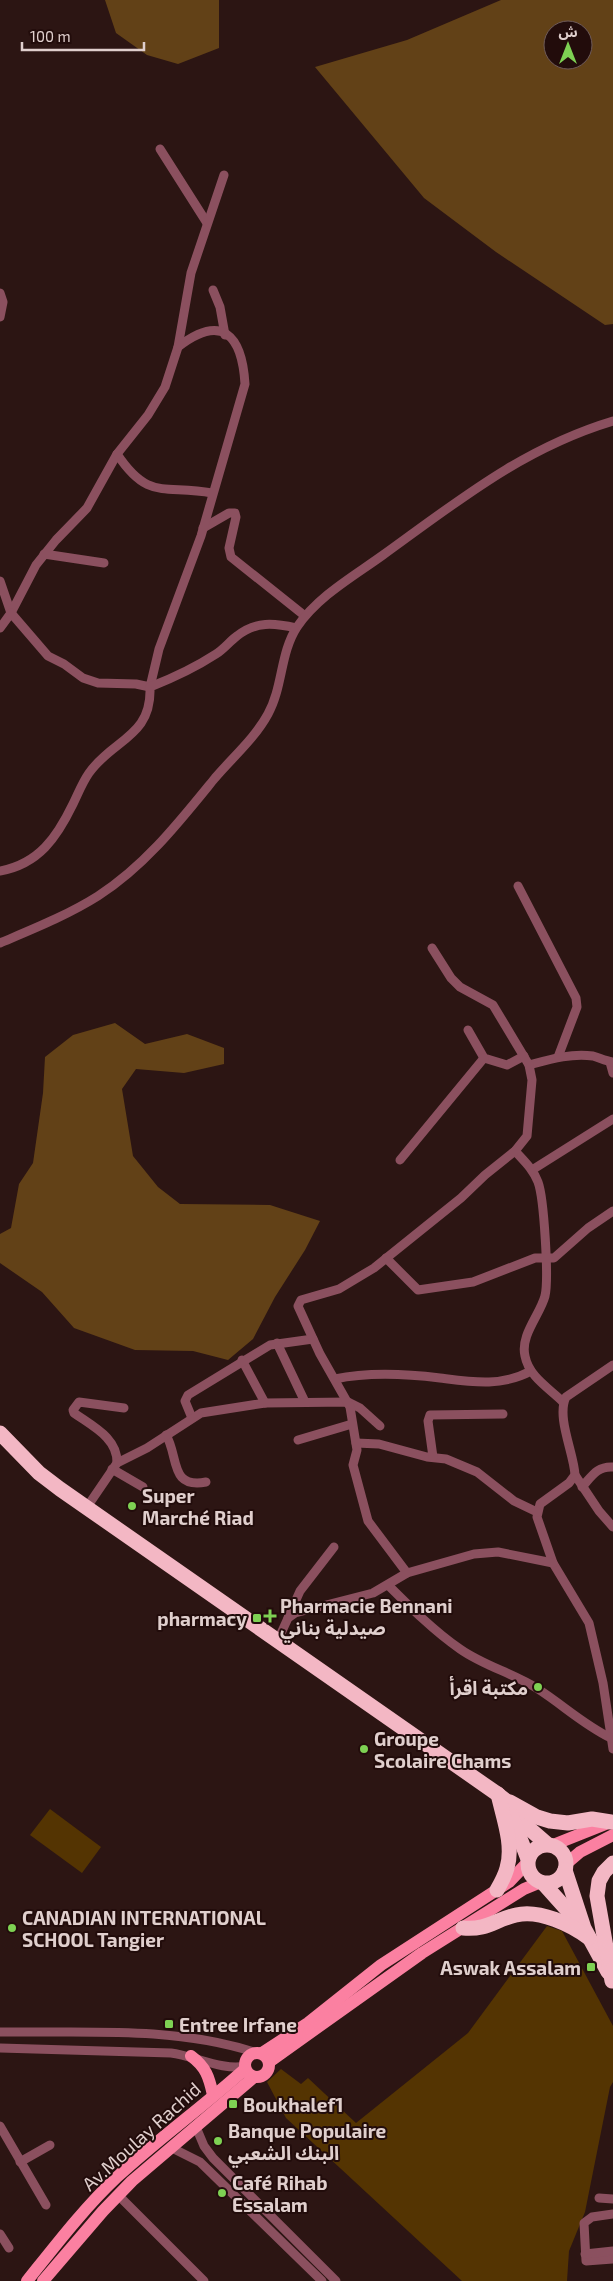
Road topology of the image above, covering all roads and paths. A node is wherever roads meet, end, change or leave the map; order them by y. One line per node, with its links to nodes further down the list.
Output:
1 (160, 149): 3 (street)
2 (224, 175): 3 (street)
3 (207, 223): 8 (street)
4 (213, 290): 7 (street)
5 (0, 293): 6 (street)
6 (0, 317)
7 (226, 335): 8 (street); 11 (street)
8 (178, 347): 10 (street)
9 (613, 421): 17 (street)
10 (118, 454): 11 (street); 13 (street)
11 (212, 492): 12 (street)
12 (203, 528): 17 (street); 20 (street)
13 (44, 554): 14 (street); 16 (street)
14 (104, 563)
15 (0, 581): 16 (street)
16 (11, 613): 18 (street); 20 (street)
17 (306, 616): 19 (street)
18 (0, 628)
19 (296, 628): 20 (street); 23 (street)
20 (150, 687): 21 (street)
21 (0, 871)
22 (518, 886): 27 (street)
23 (0, 943)
24 (432, 948): 26 (street)
25 (468, 1030): 28 (street)
26 (524, 1056): 28 (street); 30 (street)
27 (558, 1057): 29 (street); 30 (street)
28 (484, 1058): 34 (street)
29 (612, 1062): 31 (street)
30 (529, 1065): 33 (street)
31 (613, 1073)
32 (613, 1119): 35 (street)
33 (515, 1151): 35 (street); 38 (street)
34 (400, 1160)
35 (532, 1170): 37 (street)
36 (613, 1211): 37 (street)
37 (545, 1257): 38 (street); 43 (street)
38 (386, 1258): 39 (street)
39 (313, 1339): 40 (street); 44 (street)
40 (277, 1343): 41 (street); 45 (street)
41 (242, 1360): 48 (street); 51 (street)
42 (613, 1365): 47 (street)
43 (531, 1371): 44 (street); 47 (street)
44 (335, 1379): 46 (street)
45 (305, 1402): 46 (street); 48 (street)
46 (348, 1402): 52 (street); 53 (street)
47 (564, 1402): 61 (street)
48 (265, 1403): 51 (street)
49 (124, 1408): 59 (street)
50 (503, 1414): 58 (street)
51 (192, 1418): 55 (street)
52 (352, 1424): 56 (street); 57 (street)
53 (380, 1426)
54 (0, 1433): 65 (highway)
55 (166, 1435): 59 (street); 62 (street)
56 (298, 1440)
57 (356, 1443): 58 (street); 70 (street)
58 (433, 1457): 66 (street)
59 (115, 1466): 63 (street); 65 (street)
60 (613, 1466): 64 (street)
61 (575, 1475): 64 (street); 66 (street)
62 (206, 1482)
63 (143, 1487)
64 (582, 1487): 67 (street)
65 (87, 1507): 73 (highway)
66 (537, 1512): 69 (street)
67 (611, 1522)
68 (334, 1547): 72 (street)
69 (553, 1562): 70 (street); 74 (street)
70 (407, 1573): 71 (street)
71 (388, 1585): 72 (street); 74 (street)
72 (288, 1618): 73 (street)
73 (278, 1640): 76 (highway)
74 (611, 1738): 75 (street)
75 (613, 1749)
76 (501, 1797): 77 (highway); 78 (highway); 79 (highway); 83 (highway)
77 (612, 1826): 78 (main road); 81 (main road)
78 (550, 1845): 79 (highway); 81 (highway)
79 (528, 1861): 82 (highway); 83 (main road)
80 (613, 1863): 86 (highway)
81 (566, 1867): 82 (highway); 85 (highway)
82 (542, 1882): 84 (main road); 85 (highway)
83 (498, 1890): 90 (main road)
84 (463, 1928): 85 (highway); 90 (main road)
85 (586, 1933): 86 (highway)
86 (613, 1982)
87 (0, 2032): 90 (street)
88 (0, 2048): 89 (street)
89 (191, 2056): 91 (street); 92 (main road)
90 (262, 2056): 91 (main road); 91 (main road)
91 (248, 2070): 92 (main road, Av.Moulay Rachid); 94 (main road, Av.Moulay Rachid)
92 (213, 2095): 108 (main road, Av.Moulay Rachid)
93 (0, 2126): 97 (street)
94 (196, 2127): 96 (main road, Av.Moulay Rachid); 112 (street)
95 (50, 2145): 97 (street)
96 (172, 2148): 98 (main road, Av.Moulay Rachid); 111 (street)
97 (20, 2162): 101 (street)
98 (118, 2195): 109 (main road, Av.Moulay Rachid); 110 (street)
99 (598, 2198): 100 (street)
100 (613, 2199)
101 (46, 2205)
102 (613, 2214): 106 (street)
103 (0, 2234): 104 (street)
104 (9, 2248)
105 (613, 2251): 106 (street)
106 (585, 2254): 107 (street)
107 (613, 2259)
108 (27, 2281)
109 (43, 2281)
110 (204, 2281)
111 (322, 2281)
112 (336, 2281)

